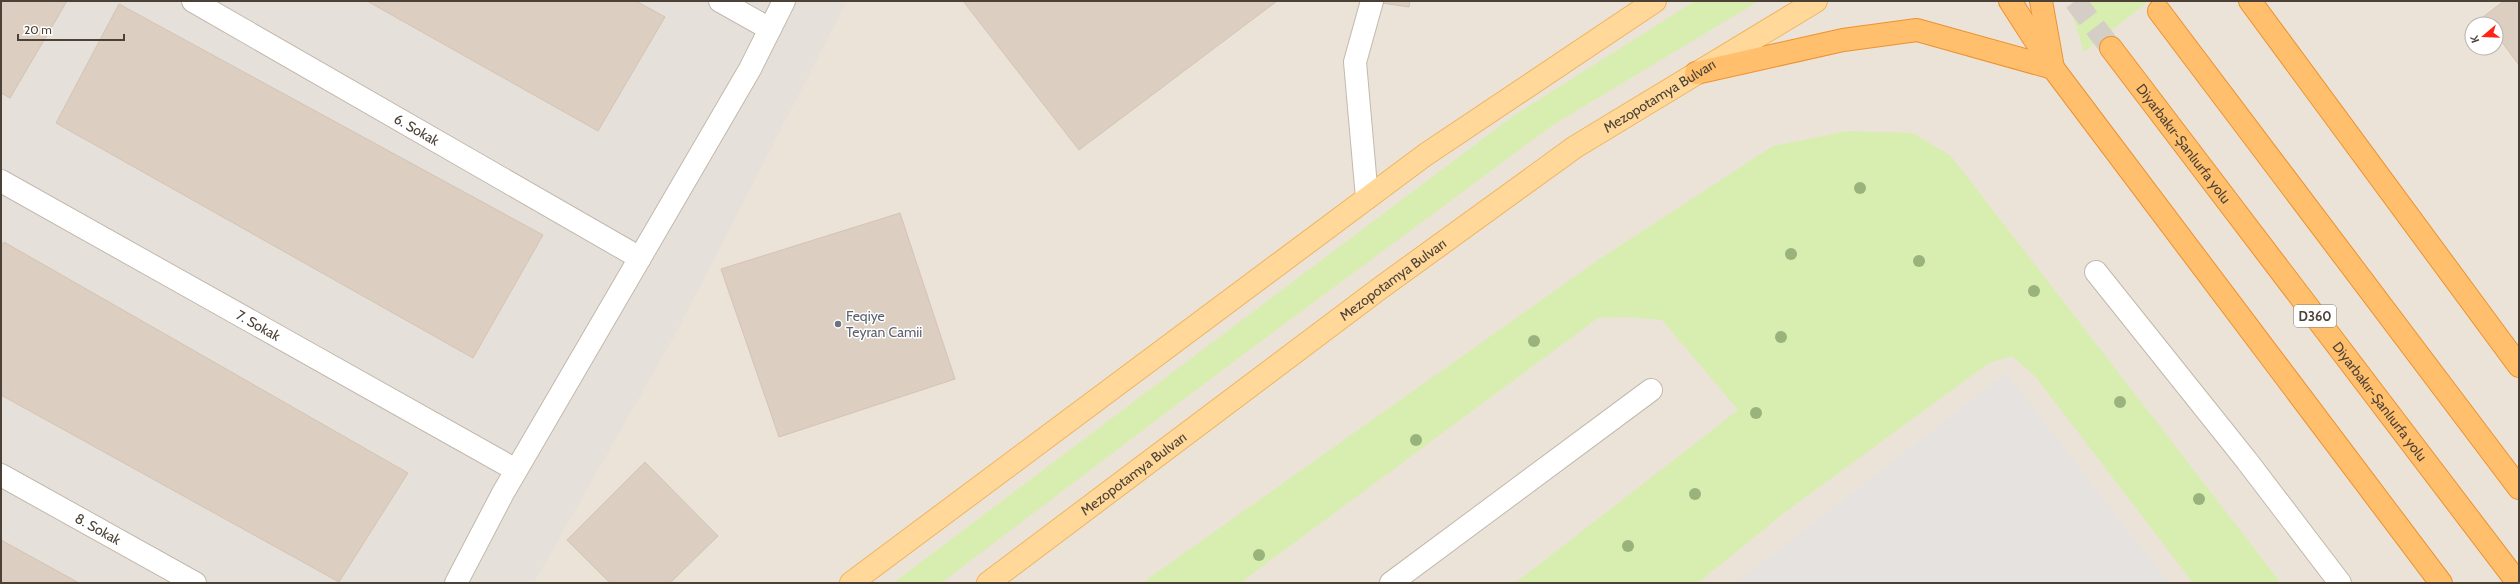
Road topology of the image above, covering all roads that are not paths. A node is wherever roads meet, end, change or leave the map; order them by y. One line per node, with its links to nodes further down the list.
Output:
1 (193, 1): 17 (street, 6. Sokak)
2 (720, 1): 11 (street)
3 (784, 1): 11 (street)
4 (1372, 1): 16 (street)
5 (1655, 1): 16 (main road)
6 (1816, 1): 14 (main road, Mezopotamya Bulvarı)
7 (2010, 1): 13 (highway)
8 (2041, 1): 13 (highway)
9 (2250, 1): 19 (highway)
10 (2159, 11): 23 (highway)
11 (770, 29): 17 (street)
12 (2111, 48): 31 (highway, Diyarbakır-Şanlıurfa yolu / D360)
13 (2053, 68): 14 (highway); 30 (highway)
14 (1696, 72): 27 (main road, Mezopotamya Bulvarı)
15 (1, 182): 21 (street, 7. Sokak)
16 (1367, 198): 26 (main road)
17 (640, 258): 21 (street)
18 (2096, 272): 29 (street)
19 (2519, 366)
20 (1651, 390): 28 (street)
21 (516, 470): 25 (street)
22 (1, 475): 24 (street, 8. Sokak)
23 (2519, 488)
24 (195, 583)
25 (456, 583)
26 (850, 583)
27 (988, 583)
28 (1391, 583)
29 (2340, 583)
30 (2441, 583)
31 (2518, 583)

